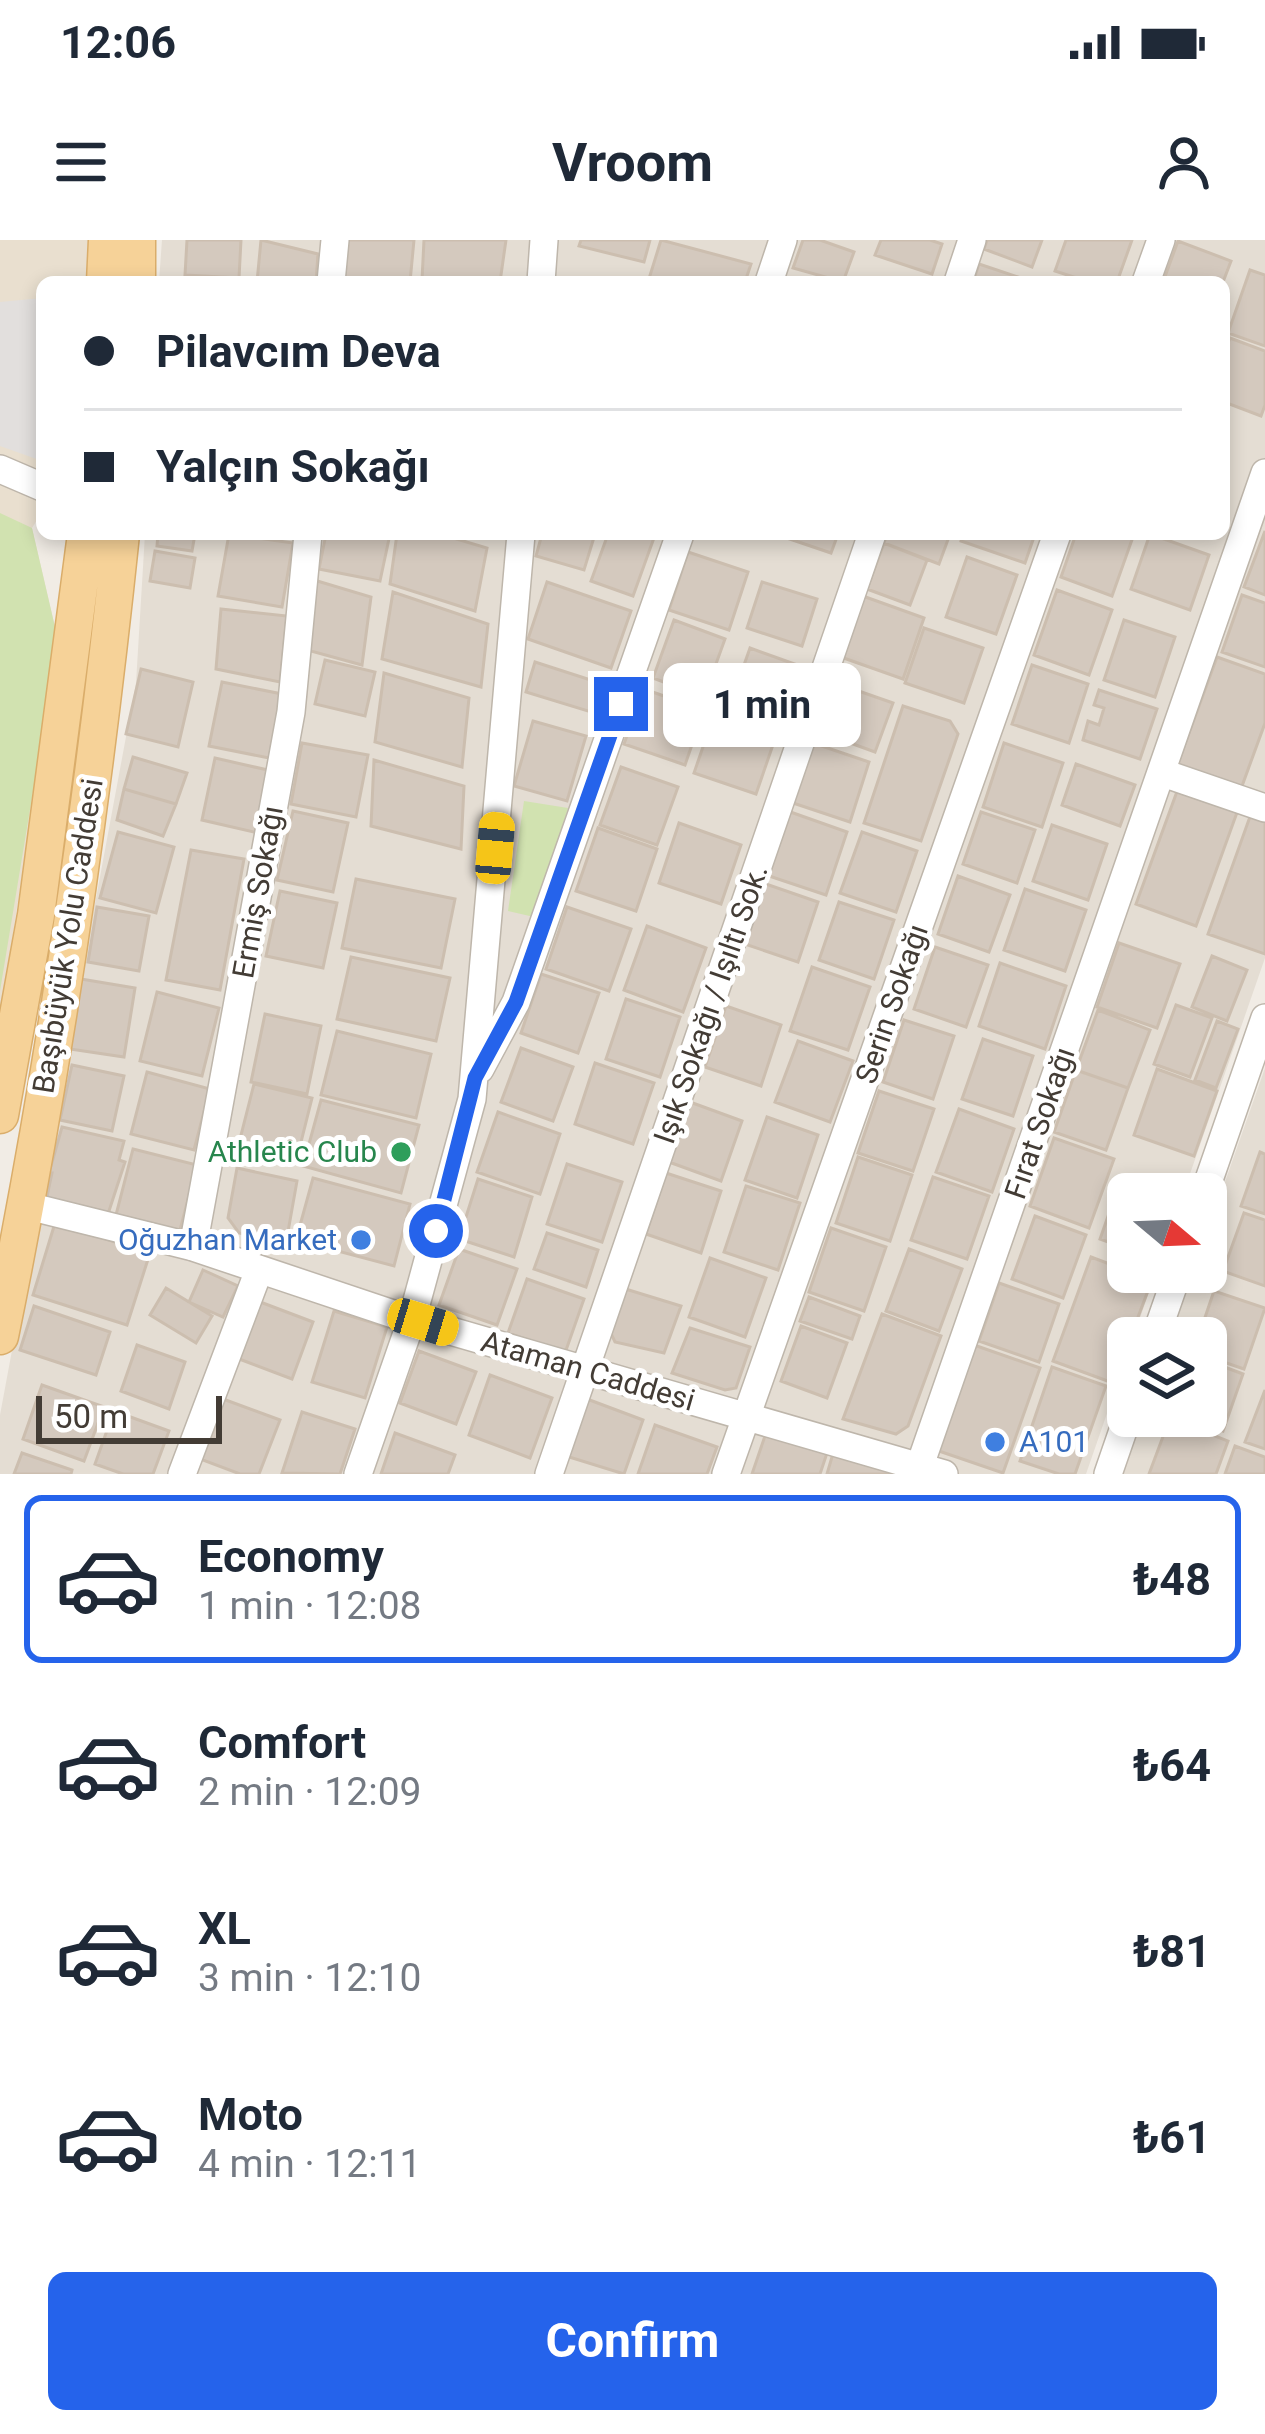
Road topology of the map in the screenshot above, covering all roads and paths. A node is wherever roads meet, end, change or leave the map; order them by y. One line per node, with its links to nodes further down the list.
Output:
1 (107, 240): 8 (main road)
2 (137, 240): 9 (main road)
3 (335, 240): 10 (street)
4 (544, 240): 11 (street)
5 (784, 240): 12 (street)
6 (972, 240): 13 (street)
7 (1161, 240): 14 (street)
8 (105, 276)
9 (137, 276)
10 (332, 276)
11 (541, 276)
12 (771, 276)
13 (960, 276)
14 (1148, 276)
15 (0, 469): 17 (street)
16 (1265, 473): 25 (street, Fırat Sokağı)
17 (36, 484)
18 (85, 540): 29 (main road, Başıbüyük Yolu Caddesi)
19 (121, 540): 31 (main road, Başıbüyük Yolu Caddesi)
20 (307, 540): 32 (street, Ermiş Sokağı)
21 (520, 540): 28 (street)
22 (678, 540): 28 (street)
23 (870, 540): 36 (street, Işık Sokağı / Işıltı Sok.)
24 (1056, 540): 37 (street, Serin Sokağı)
25 (1163, 773): 26 (street); 39 (street, Fırat Sokağı)
26 (1265, 808)
27 (1265, 1018): 30 (street)
28 (475, 1078): 34 (street)
29 (0, 1115)
30 (1211, 1173)
31 (27, 1202): 32 (street, Ataman Caddesi); 35 (main road, Başıbüyük Yolu Caddesi)
32 (193, 1247): 33 (street, Ataman Caddesi)
33 (259, 1270): 34 (street, Ataman Caddesi); 40 (street)
34 (412, 1319): 36 (street, Ataman Caddesi); 41 (street)
35 (0, 1336)
36 (586, 1371): 37 (street, Ataman Caddesi); 42 (street, Işık Sokağı / Işıltı Sok.)
37 (746, 1417): 39 (street, Ataman Caddesi); 43 (street, Serin Sokağı)
38 (1121, 1437): 44 (street)
39 (927, 1472)
40 (182, 1474)
41 (358, 1474)
42 (549, 1474)
43 (726, 1474)
44 (1108, 1474)

